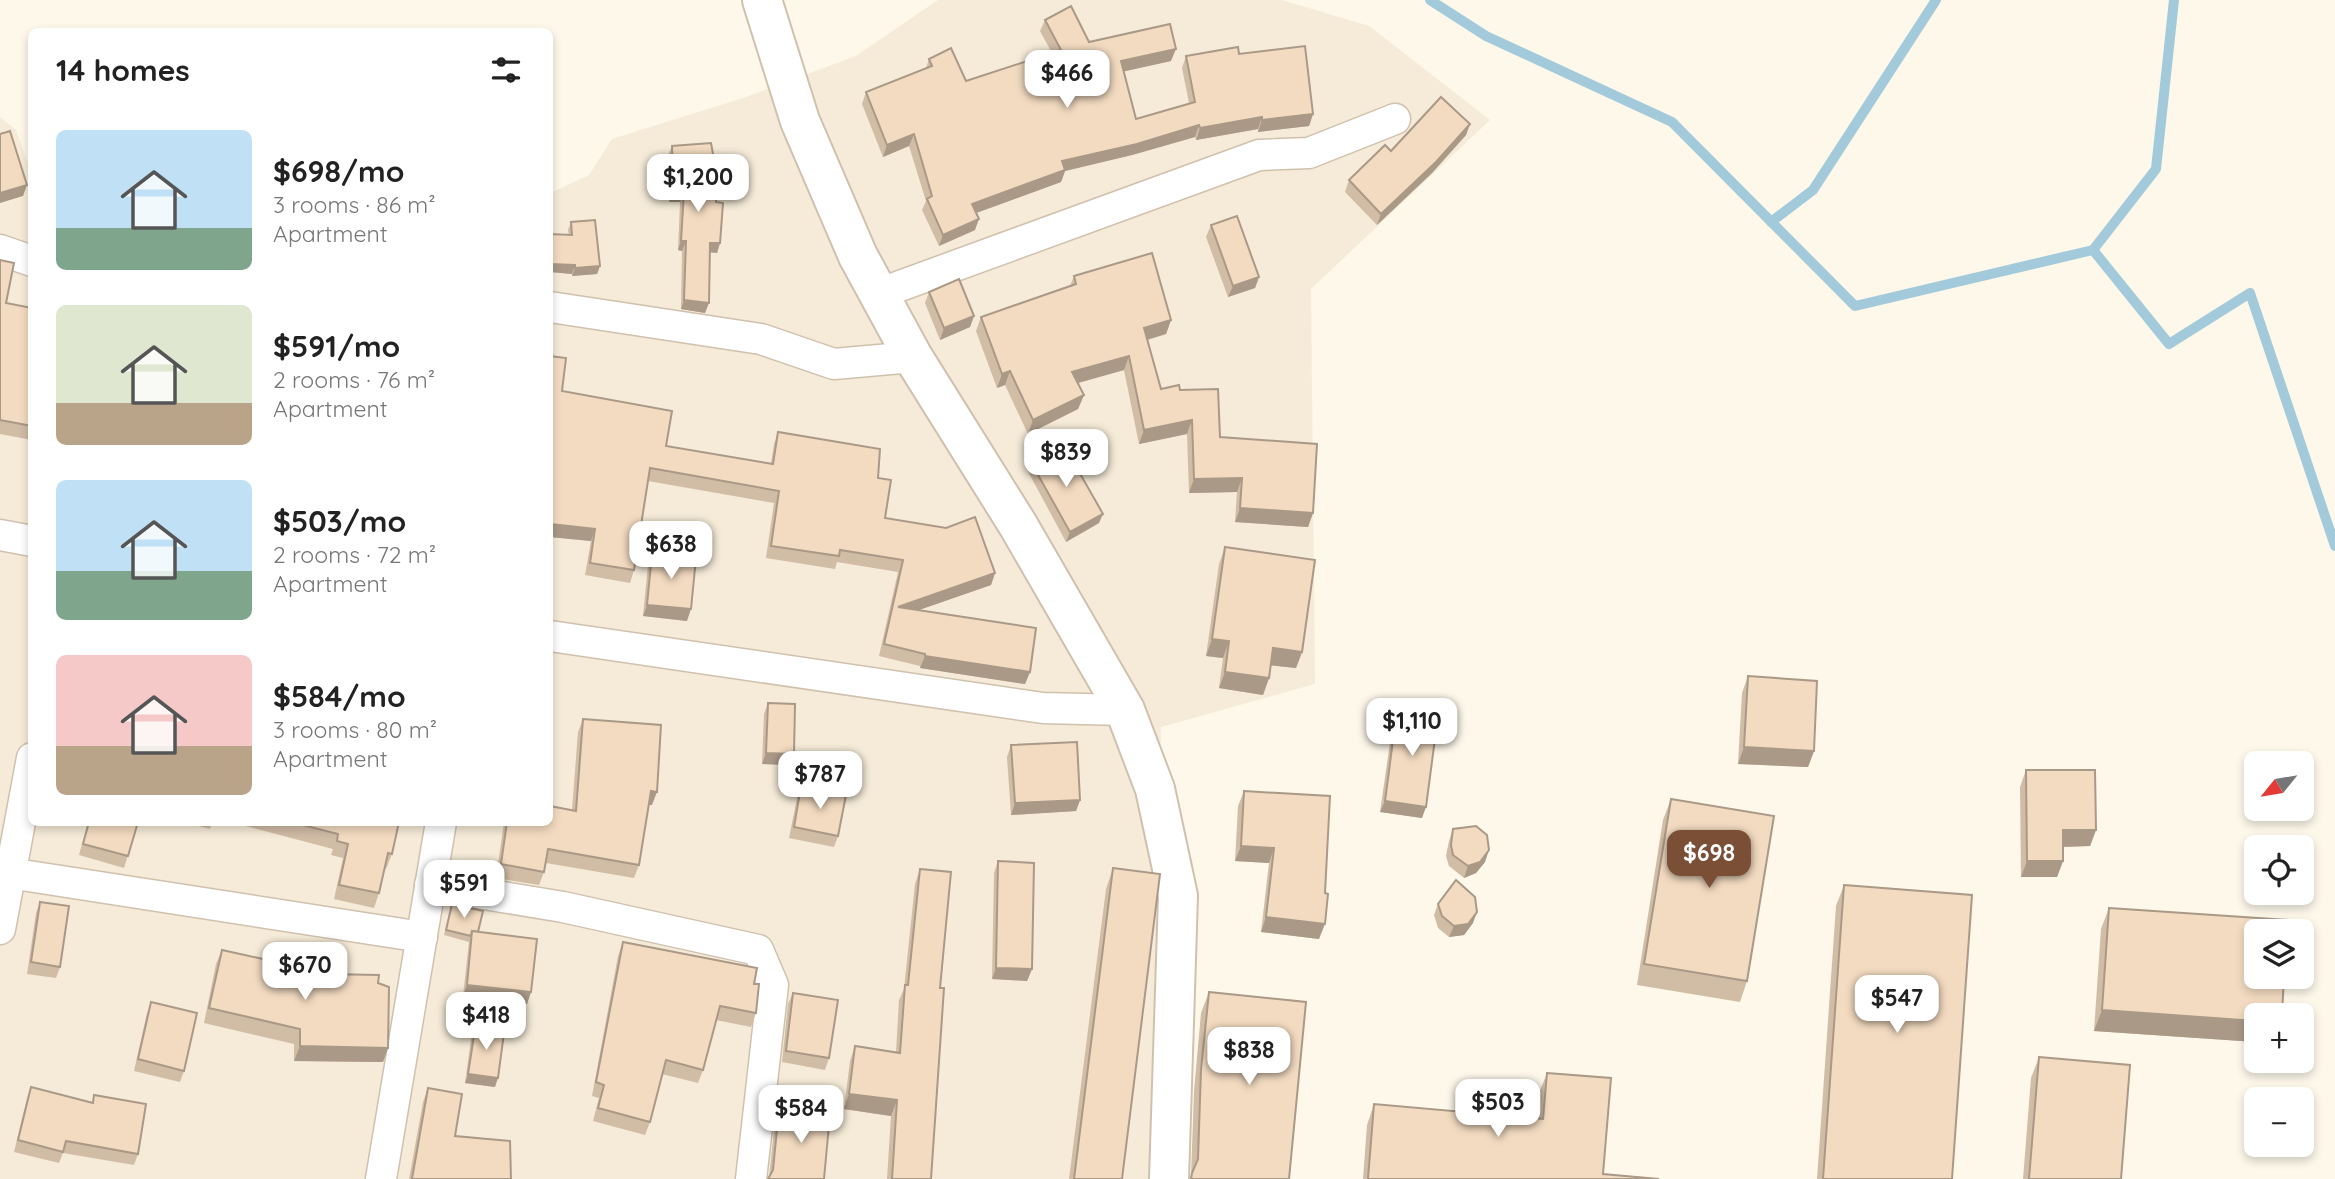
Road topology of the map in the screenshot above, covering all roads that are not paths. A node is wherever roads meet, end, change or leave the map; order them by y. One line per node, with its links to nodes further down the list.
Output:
1 (762, 0): 5 (street)
2 (1395, 119): 5 (street)
3 (0, 250): 4 (street)
4 (28, 260)
5 (878, 294): 7 (street)
6 (553, 307): 7 (street)
7 (913, 357): 11 (street)
8 (0, 536): 9 (street)
9 (28, 540)
10 (553, 636): 11 (street)
11 (1125, 710): 20 (street)
12 (28, 778): 14 (street)
13 (440, 826): 15 (street)
14 (9, 873): 16 (street); 17 (street)
15 (430, 885): 17 (street); 19 (street)
16 (0, 929)
17 (422, 937): 18 (street)
18 (381, 1179)
19 (751, 1179)
20 (1169, 1179)

